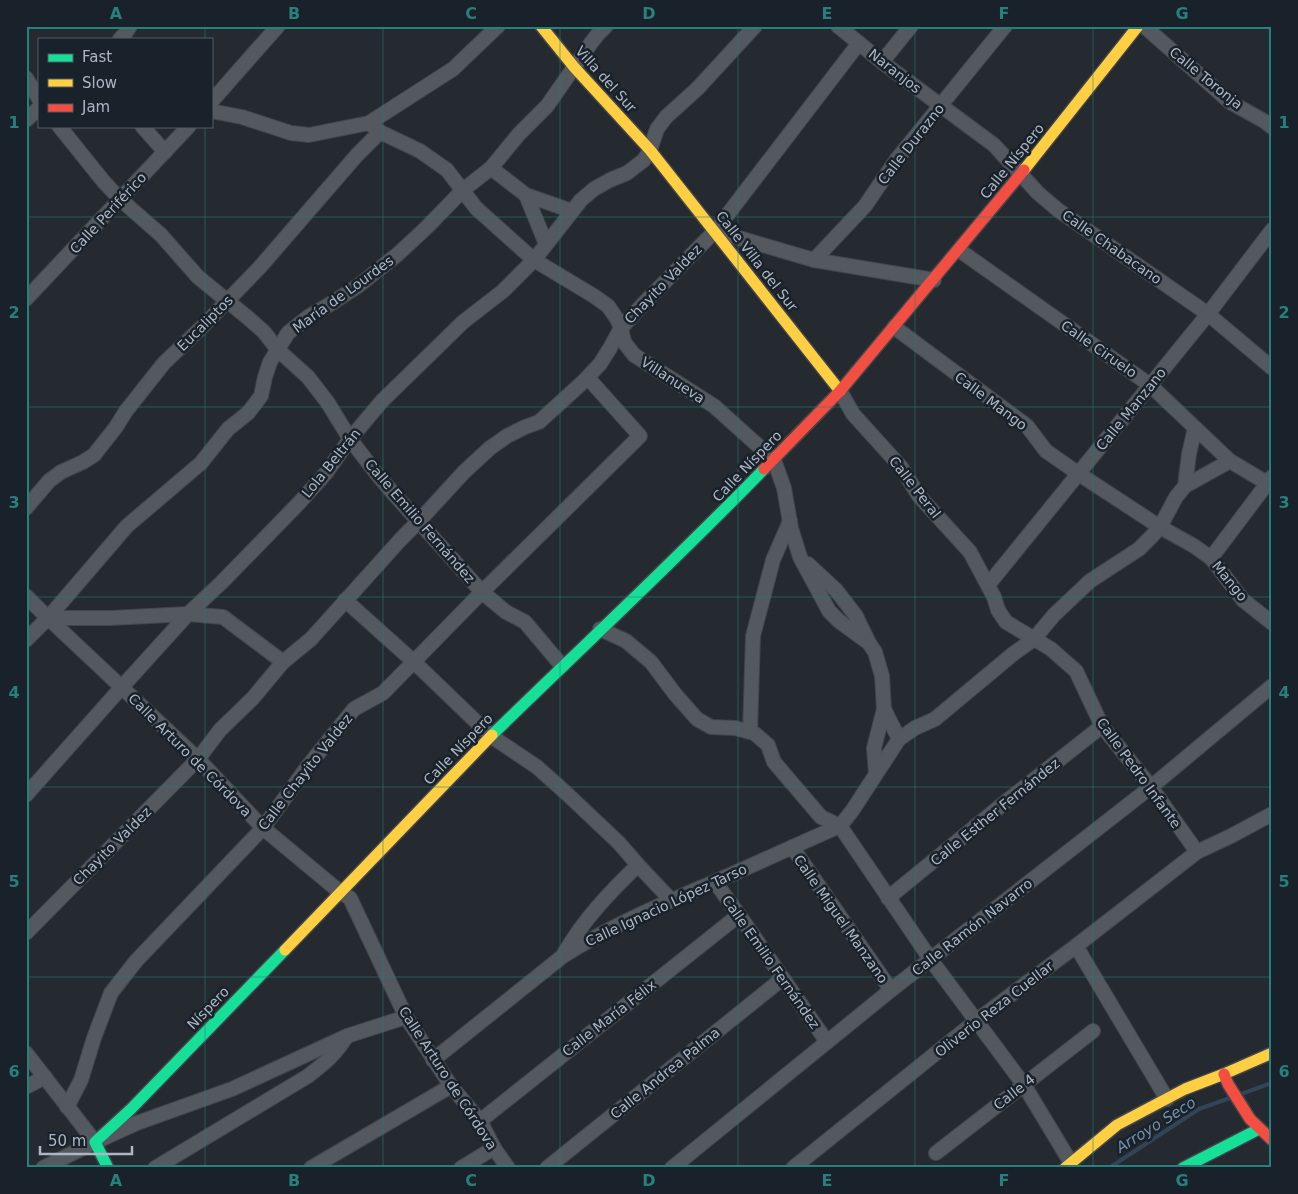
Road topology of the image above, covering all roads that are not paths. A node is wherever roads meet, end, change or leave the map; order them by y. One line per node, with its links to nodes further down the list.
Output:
1 (130, 26): 12 (street)
2 (278, 26): 18 (street)
3 (498, 26): 27 (street, Eucaliptos)
4 (541, 26): 15 (street, Villa del Sur)
5 (606, 26): 15 (street, María de Lourdes)
6 (754, 26): 28 (street)
7 (838, 26): 13 (street, Naranjos)
8 (911, 26): 14 (street)
9 (1005, 26): 19 (street, Calle Durazno)
10 (1138, 26): 31 (street, Calle Níspero)
11 (1144, 26): 23 (street, Calle Toronja)
12 (121, 38)
13 (859, 43): 14 (street, Naranjos); 37 (street, Chayito Valdez)
14 (882, 62): 19 (street, Naranjos)
15 (574, 67): 28 (street, Villa del Sur); 30 (street, María de Lourdes)
16 (26, 78): 17 (street)
17 (38, 97)
18 (212, 101)
19 (941, 106): 31 (street, Naranjos); 42 (street, Calle Durazno)
20 (38, 109): 22 (street)
21 (212, 111): 27 (street)
22 (26, 120)
23 (1272, 127)
24 (61, 128): 34 (street)
25 (144, 128): 29 (street)
26 (187, 128): 29 (street, Calle Periférico)
27 (375, 128): 32 (street, Villanueva); 45 (street, Eucaliptos)
28 (650, 150): 35 (street, Lola Beltrán); 37 (street, Calle Villa del Sur)
29 (164, 152): 34 (street, Calle Periférico)
30 (491, 168): 32 (street, María de Lourdes); 33 (street)
31 (1020, 175): 40 (street, Calle Níspero); 46 (street, Calle Chabacano)
32 (463, 190): 41 (street, Villanueva); 49 (street, María de Lourdes)
33 (526, 195): 35 (street); 38 (street)
34 (121, 200): 44 (street, Calle Periférico); 45 (street, Calle Emilio Fernández)
35 (572, 211): 38 (street, Lola Beltrán)
36 (1272, 230): 39 (street, Calle Manzano)
37 (715, 231): 42 (street); 48 (street, Chayito Valdez); 53 (street, Calle Villa del Sur)
38 (546, 244): 41 (street, Lola Beltrán)
39 (1267, 247): 46 (street, Calle Manzano)
40 (959, 250): 43 (street, Calle Níspero); 52 (street, Calle Ciruelo)
41 (534, 260): 48 (street, Villanueva); 55 (street, Lola Beltrán)
42 (814, 260): 43 (street)
43 (934, 280): 47 (street, Calle Níspero)
44 (26, 299)
45 (228, 300): 49 (street, Calle Emilio Fernández); 61 (street, Eucaliptos)
46 (1208, 314): 50 (street, Calle Chabacano); 52 (street, Calle Manzano)
47 (894, 327): 53 (street, Calle Níspero); 58 (street, Calle Mango)
48 (621, 328): 51 (street, Chayito Valdez); 56 (street, Villanueva)
49 (278, 350): 55 (street, Calle Emilio Fernández); 71 (street, María de Lourdes)
50 (1272, 368)
51 (588, 378): 63 (street, Chayito Valdez); 67 (street, Calle Chayito Valdez)
52 (1150, 385): 54 (street, Calle Ciruelo); 58 (street, Calle Manzano)
53 (840, 391): 56 (street, Calle Níspero); 66 (street, Calle Peral)
54 (1195, 428): 57 (street, Calle Ciruelo); 60 (street)
55 (350, 438): 63 (street, Calle Emilio Fernández); 70 (street, Lola Beltrán)
56 (774, 460): 62 (street); 73 (street, Calle Níspero)
57 (1230, 461): 59 (street, Calle Ciruelo); 60 (street)
58 (1079, 474): 64 (street, Calle Mango); 66 (street, Calle Manzano)
59 (1270, 482): 65 (street)
60 (1185, 486): 64 (street)
61 (26, 508)
62 (790, 521): 81 (street); 83 (street)
63 (419, 522): 67 (street, Calle Emilio Fernández); 69 (street)
64 (1160, 527): 65 (street, Mango); 74 (street)
65 (1211, 558): 72 (street, Mango)
66 (988, 585): 74 (street, Calle Pedro Infante)
67 (482, 592): 76 (street, Calle Chayito Valdez); 78 (street, Calle Emilio Fernández)
68 (26, 596): 71 (street, Calle Arturo de Córdova)
69 (345, 600): 76 (street); 77 (street)
70 (188, 614): 71 (street); 77 (street); 80 (street, Lola Beltrán)
71 (48, 618): 75 (street, María de Lourdes); 80 (street, Calle Arturo de Córdova)
72 (1272, 623)
73 (600, 629): 78 (street, Calle Níspero); 83 (street)
74 (1034, 639): 82 (street, Calle Pedro Infante); 85 (street)
75 (26, 640)
76 (413, 661): 84 (street); 92 (street, Calle Chayito Valdez)
77 (283, 662): 86 (street)
78 (562, 666): 84 (street, Calle Níspero)
79 (1272, 686): 88 (street, Calle Ramón Navarro)
80 (121, 688): 86 (street, Calle Arturo de Córdova); 89 (street, Lola Beltrán)
81 (884, 710): 85 (street); 87 (street)
82 (1102, 726): 88 (street, Calle Pedro Infante); 98 (street, Calle Esther Fernández)
83 (750, 732): 91 (street)
84 (491, 736): 95 (street); 97 (street, Calle Níspero)
85 (900, 739): 87 (street)
86 (198, 759): 92 (street, Calle Arturo de Córdova); 101 (street, Chayito Valdez)
87 (876, 773): 91 (street)
88 (1151, 787): 94 (street, Calle Pedro Infante); 104 (street, Calle Ramón Navarro)
89 (26, 795)
90 (1272, 814): 94 (street, Oliverio Reza Cuellar)
91 (840, 826): 93 (street, Calle Ignacio López Tarso); 98 (street)
92 (263, 828): 97 (street, Calle Arturo de Córdova); 121 (street, Calle Chayito Valdez)
93 (792, 847): 96 (street, Calle Ignacio López Tarso); 106 (street, Calle Miguel Manzano)
94 (1197, 852): 102 (street, Oliverio Reza Cuellar)
95 (638, 864): 99 (street); 103 (street)
96 (715, 882): 99 (street, Calle Ignacio López Tarso); 100 (street, Calle Emilio Fernández)
97 (340, 892): 107 (street, Calle Arturo de Córdova); 125 (street, Níspero)
98 (888, 898): 104 (street)
99 (672, 900): 103 (street, Calle Ignacio López Tarso)
100 (739, 915): 105 (street, Calle Emilio Fernández); 122 (street, Calle María Félix)
101 (26, 933)
102 (1076, 946): 108 (street, Oliverio Reza Cuellar); 120 (street)
103 (563, 956): 114 (street, Calle Ignacio López Tarso)
104 (931, 960): 106 (street, Calle Ramón Navarro); 108 (street)
105 (782, 979): 111 (street, Calle Emilio Fernández); 135 (street, Calle Andrea Palma)
106 (891, 990): 111 (street, Calle Ramón Navarro)
107 (406, 1017): 110 (street); 114 (street, Calle Arturo de Córdova)
108 (976, 1021): 117 (street); 137 (street, Oliverio Reza Cuellar)
109 (1093, 1032): 117 (street, Calle 4)
110 (347, 1036): 125 (street); 131 (street)
111 (827, 1042): 136 (street, Calle Ramón Navarro)
112 (26, 1053): 115 (street)
113 (1272, 1053): 116 (street)
114 (433, 1060): 118 (street, Calle Arturo de Córdova)
115 (46, 1077): 119 (street); 121 (street)
116 (1226, 1079): 120 (street); 123 (street)
117 (1024, 1085): 127 (street, Calle 4); 128 (street)
118 (451, 1086): 122 (street, Calle Arturo de Córdova); 132 (street)
119 (26, 1087)
120 (1167, 1098): 128 (street)
121 (67, 1107): 125 (street)
122 (480, 1121): 126 (street, Calle Arturo de Córdova)
123 (1260, 1125): 124 (street); 138 (street)
124 (1272, 1140)
125 (95, 1142): 129 (street); 130 (street)
126 (494, 1148): 133 (street); 134 (street, Calle Arturo de Córdova)
127 (936, 1153)
128 (1068, 1165)
129 (43, 1168)
130 (108, 1168)
131 (155, 1168)
132 (311, 1168)
133 (461, 1168)
134 (508, 1168)
135 (547, 1168)
136 (672, 1168)
137 (793, 1168)
138 (1183, 1168)

